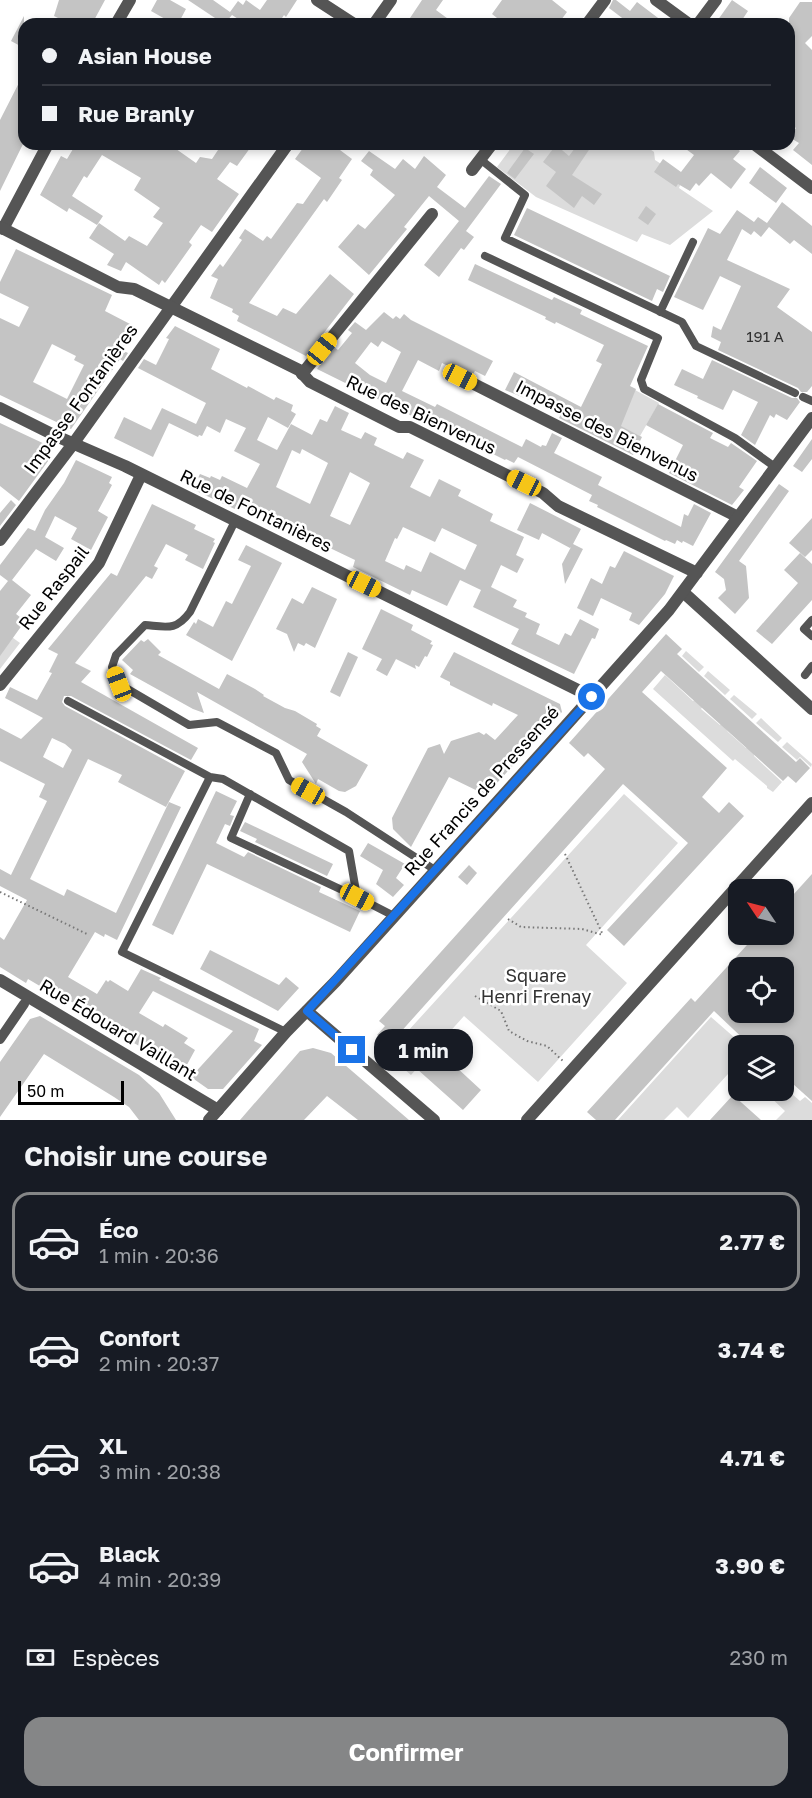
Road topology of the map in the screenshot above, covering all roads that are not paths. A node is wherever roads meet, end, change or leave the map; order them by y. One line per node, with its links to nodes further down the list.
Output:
1 (130, 0): 7 (street)
2 (317, 0): 8 (street)
3 (392, 0): 9 (street)
4 (605, 0): 10 (street)
5 (656, 0): 11 (street)
6 (716, 0): 12 (street)
7 (120, 18)
8 (345, 18)
9 (378, 18)
10 (594, 18)
11 (681, 18)
12 (702, 18)
13 (45, 150): 21 (street)
14 (284, 150): 24 (street, Impasse Fontanières)
15 (487, 150): 17 (street)
16 (762, 150): 19 (street)
17 (480, 159): 18 (street); 25 (lane)
18 (472, 170)
19 (812, 188)
20 (432, 214): 26 (street)
21 (2, 228): 24 (street, Rue des Bienvenus)
22 (693, 242): 25 (lane)
23 (485, 256): 32 (lane)
24 (169, 307): 26 (street, Rue des Bienvenus); 31 (street, Impasse Fontanières)
25 (660, 312): 28 (lane)
26 (302, 374): 37 (street, Rue des Bienvenus)
27 (460, 377): 34 (street, Impasse des Bienvenus)
28 (812, 401)
29 (0, 408): 31 (street, Rue de Fontanières)
30 (812, 418): 32 (street, Rue Francis de Pressensé)
31 (73, 444): 33 (street, Rue de Fontanières); 36 (street, Impasse Fontanières)
32 (776, 467): 34 (street, Rue Francis de Pressensé)
33 (141, 475): 35 (street, Rue de Fontanières); 43 (street, Rue Raspail)
34 (738, 517): 37 (street, Rue Francis de Pressensé)
35 (235, 521): 44 (street, Rue de Fontanières); 50 (lane)
36 (0, 540)
37 (697, 573): 38 (street, Rue Francis de Pressensé)
38 (683, 592): 44 (street, Rue Francis de Pressensé); 46 (street)
39 (812, 620): 40 (lane)
40 (812, 636)
41 (812, 666): 42 (lane)
42 (805, 675)
43 (0, 685)
44 (592, 697): 50 (street, Rue Francis de Pressensé)
45 (68, 701): 47 (lane)
46 (812, 709)
47 (210, 777): 48 (lane); 56 (lane)
48 (250, 794): 51 (lane); 51 (lane)
49 (812, 803): 61 (street)
50 (435, 870): 52 (street, Rue Francis de Pressensé)
51 (357, 897): 52 (lane)
52 (394, 916): 55 (street, Rue Francis de Pressensé)
53 (0, 980): 58 (street, Rue Édouard Vaillant)
54 (24, 1004): 57 (street)
55 (307, 1011): 56 (street, Rue Francis de Pressensé); 60 (street)
56 (286, 1032): 58 (street, Rue Francis de Pressensé)
57 (0, 1039)
58 (218, 1110): 59 (street, Rue Francis de Pressensé)
59 (209, 1120)
60 (434, 1120)
61 (527, 1120)

